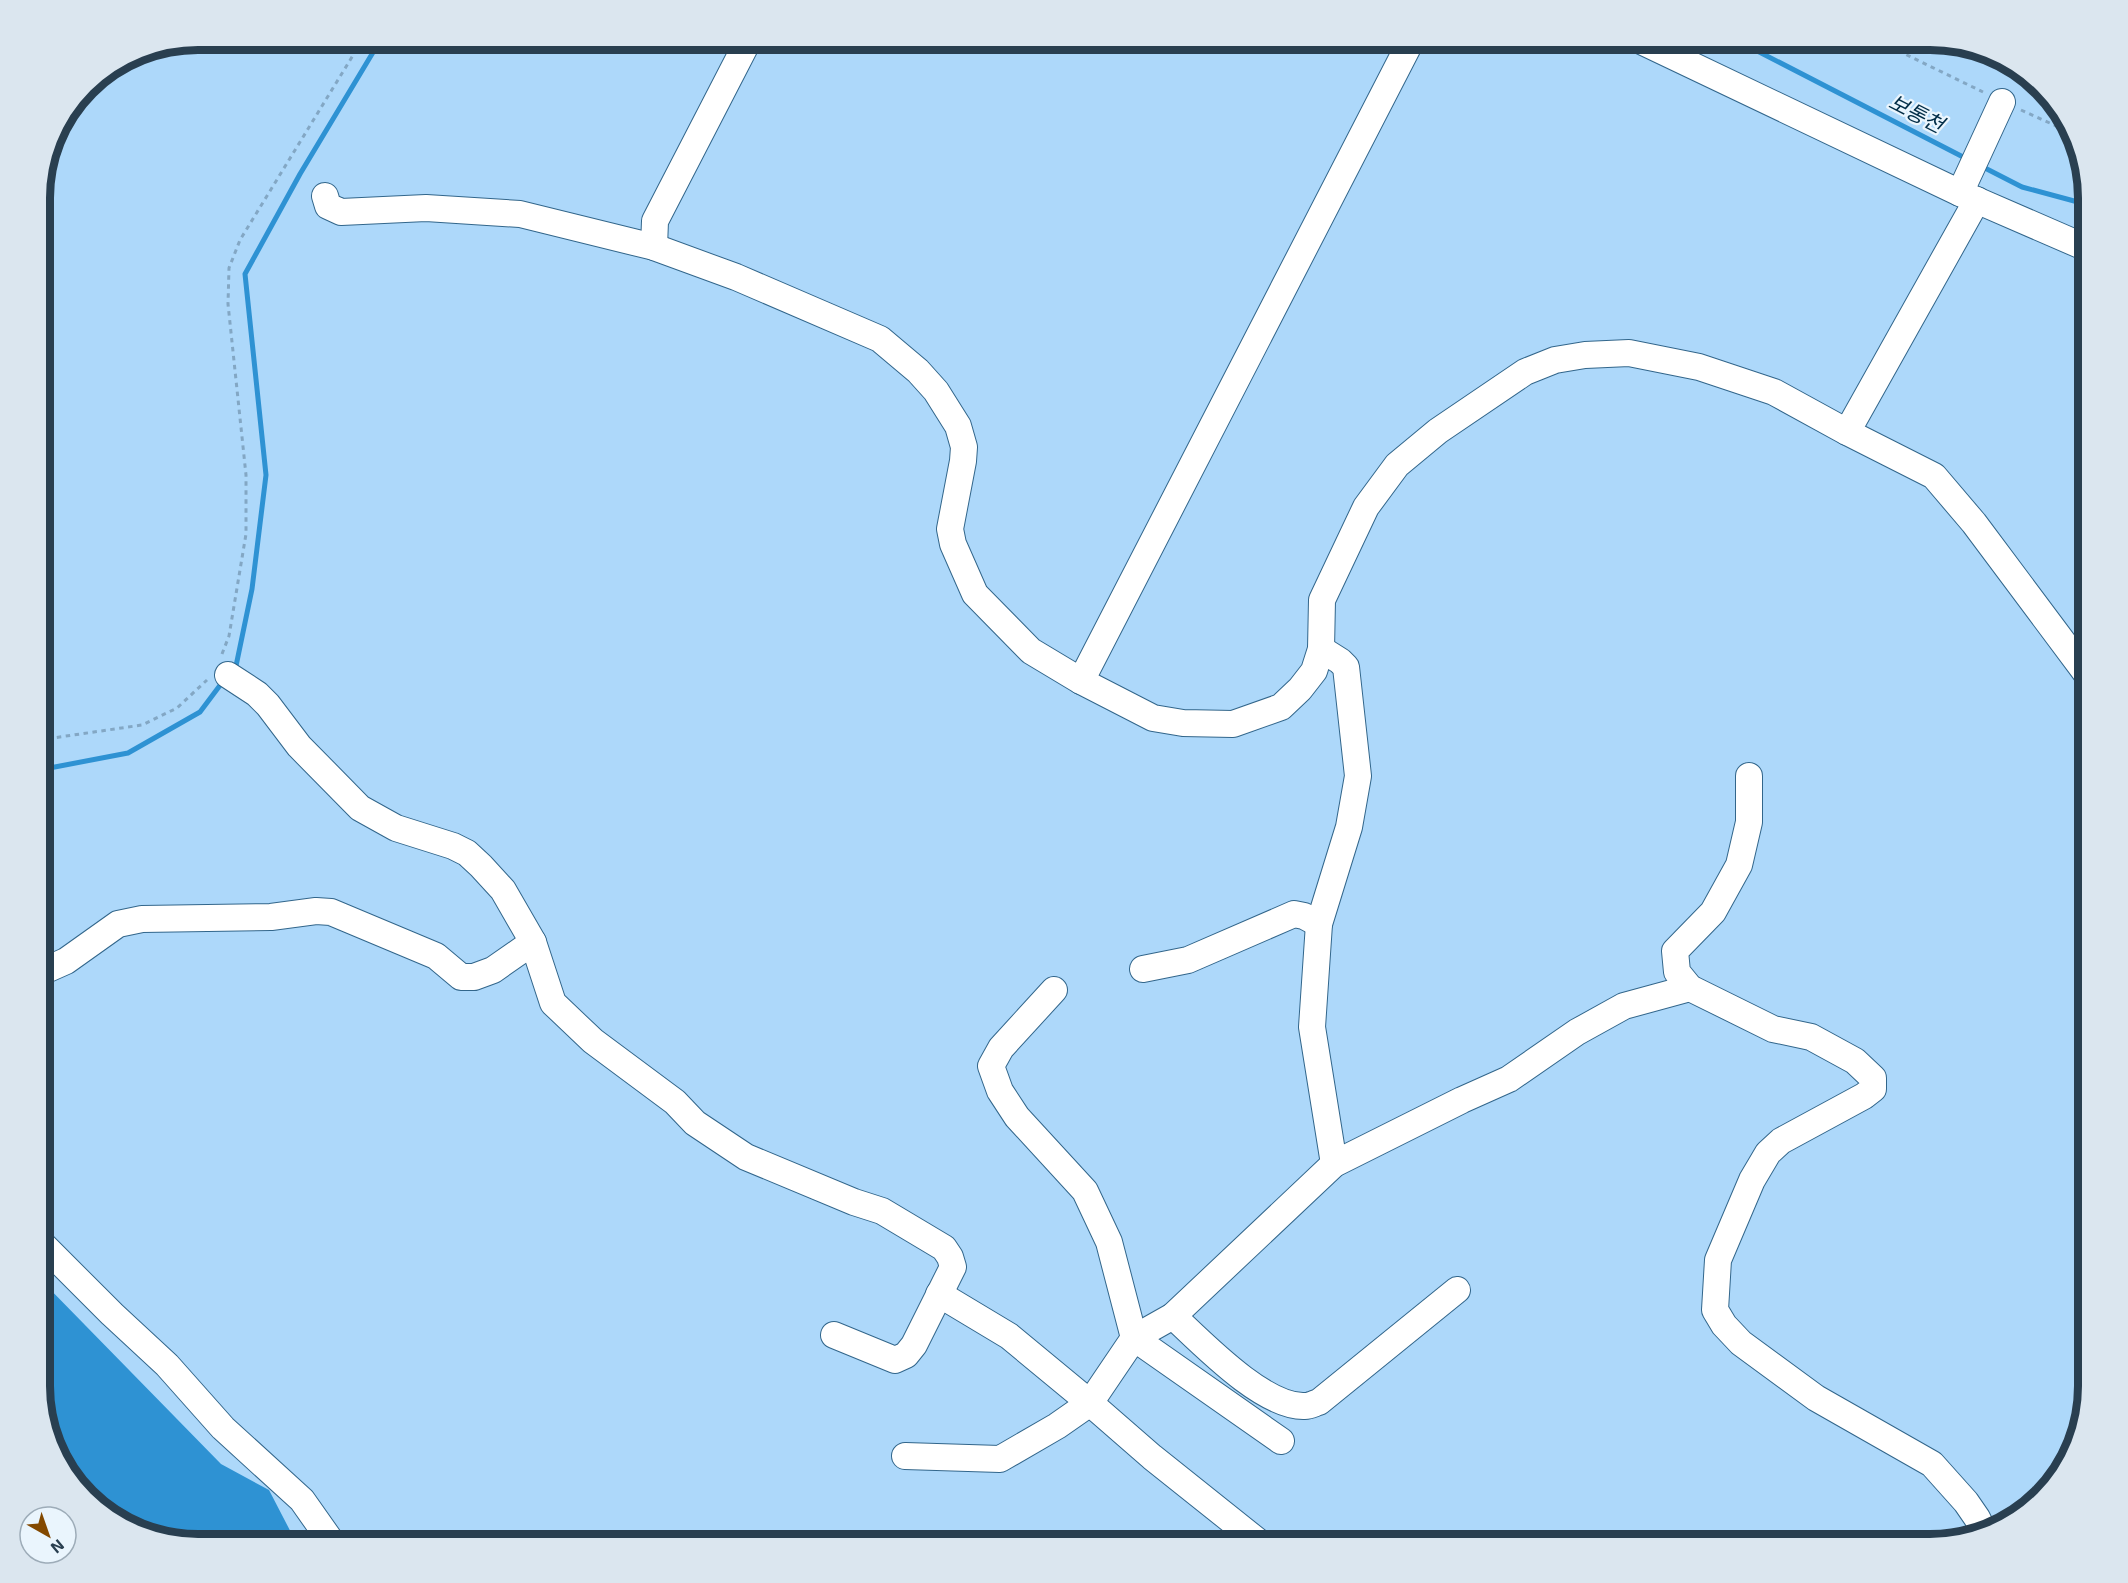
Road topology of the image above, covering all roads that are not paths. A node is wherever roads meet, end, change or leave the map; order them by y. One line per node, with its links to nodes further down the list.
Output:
1 (743, 50): 8 (lane)
2 (1406, 50): 13 (lane)
3 (1663, 50): 5 (lane)
4 (2002, 102): 5 (lane)
5 (1972, 179): 7 (lane); 9 (lane)
6 (325, 196): 8 (lane)
7 (2078, 242)
8 (654, 247): 13 (lane)
9 (1847, 432): 10 (lane); 11 (lane)
10 (1321, 648): 13 (lane); 15 (lane)
11 (2078, 662)
12 (219, 671): 16 (lane)
13 (1081, 681)
14 (1749, 776): 19 (lane)
15 (1319, 924): 18 (lane); 21 (lane)
16 (533, 942): 17 (lane); 24 (lane)
17 (50, 968)
18 (1143, 969)
19 (1690, 988): 21 (lane); 31 (lane)
20 (1054, 990): 27 (lane)
21 (1334, 1164): 25 (lane)
22 (50, 1252): 32 (lane)
23 (1457, 1290): 25 (lane)
24 (939, 1294): 26 (lane); 28 (lane)
25 (1173, 1316): 27 (lane)
26 (834, 1335)
27 (1134, 1338): 28 (lane); 29 (lane)
28 (1090, 1403): 30 (lane); 33 (lane)
29 (1281, 1441)
30 (905, 1456)
31 (1980, 1525)
32 (326, 1534)
33 (1248, 1534)

